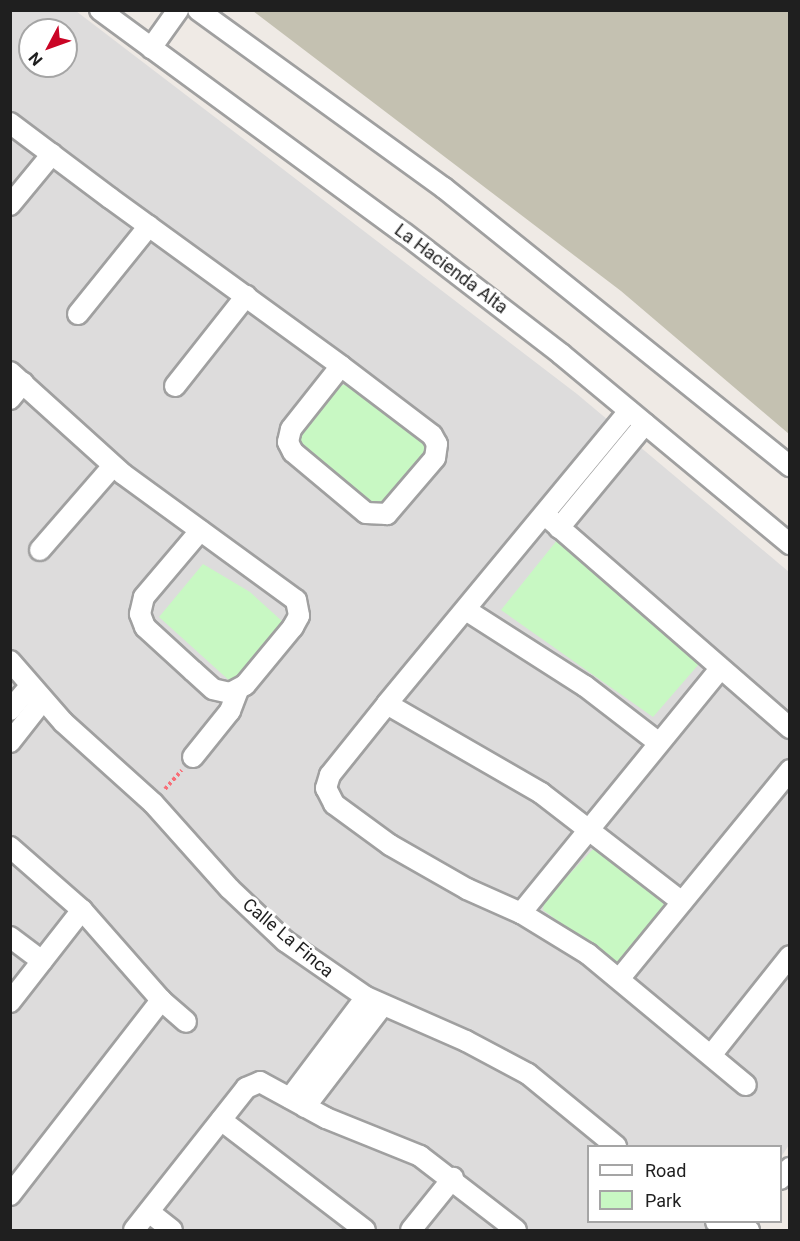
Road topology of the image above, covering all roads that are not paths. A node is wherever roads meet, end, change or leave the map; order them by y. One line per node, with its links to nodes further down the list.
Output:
1 (100, 10): 4 (street, La Hacienda Alta)
2 (178, 10): 4 (street)
3 (198, 10): 18 (street)
4 (151, 48): 15 (street, La Hacienda Alta)
5 (10, 123): 6 (street)
6 (52, 154): 7 (street); 8 (street)
7 (10, 205)
8 (149, 226): 9 (street); 10 (street)
9 (246, 296): 11 (street); 13 (street)
10 (78, 314)
11 (341, 366): 11 (street)
12 (17, 378): 14 (street); 17 (street)
13 (176, 386)
14 (10, 399)
15 (629, 411): 16 (street, La Hacienda Alta); 19 (street)
16 (645, 424): 19 (street); 21 (street, La Hacienda Alta)
17 (113, 466): 20 (street); 22 (street)
18 (789, 466)
19 (552, 521): 23 (street); 25 (street)
20 (200, 531): 26 (street); 26 (street)
21 (789, 544)
22 (39, 550)
23 (466, 610): 28 (street); 32 (street)
24 (10, 661): 27 (street, Calle La Finca)
25 (720, 670): 30 (street); 32 (street)
26 (238, 690): 33 (street)
27 (36, 693): 29 (street); 31 (street); 45 (street, Calle La Finca)
28 (387, 704): 35 (street); 39 (street)
29 (10, 710)
30 (789, 728)
31 (10, 742)
32 (659, 743): 35 (street)
33 (193, 757)
34 (789, 770): 37 (street)
35 (589, 830): 37 (street); 39 (street)
36 (10, 847): 38 (street)
37 (682, 902): 43 (street)
38 (82, 910): 42 (street); 44 (street)
39 (521, 913): 43 (street)
40 (10, 937): 42 (street)
41 (789, 956): 48 (street)
42 (42, 961): 46 (street)
43 (620, 978): 48 (street)
44 (161, 1000): 47 (street); 54 (street)
45 (374, 1001): 50 (street); 52 (street, Calle La Finca)
46 (10, 1002)
47 (186, 1022)
48 (712, 1054): 49 (street)
49 (746, 1085)
50 (298, 1103): 51 (street); 53 (street)
51 (221, 1120): 55 (street); 60 (street)
52 (615, 1145)
53 (453, 1178): 61 (street); 62 (street)
54 (10, 1195)
55 (149, 1212): 58 (street); 59 (street)
56 (726, 1223): 57 (street)
57 (745, 1227)
58 (134, 1230)
59 (172, 1230)
60 (365, 1230)
61 (411, 1230)
62 (516, 1230)

